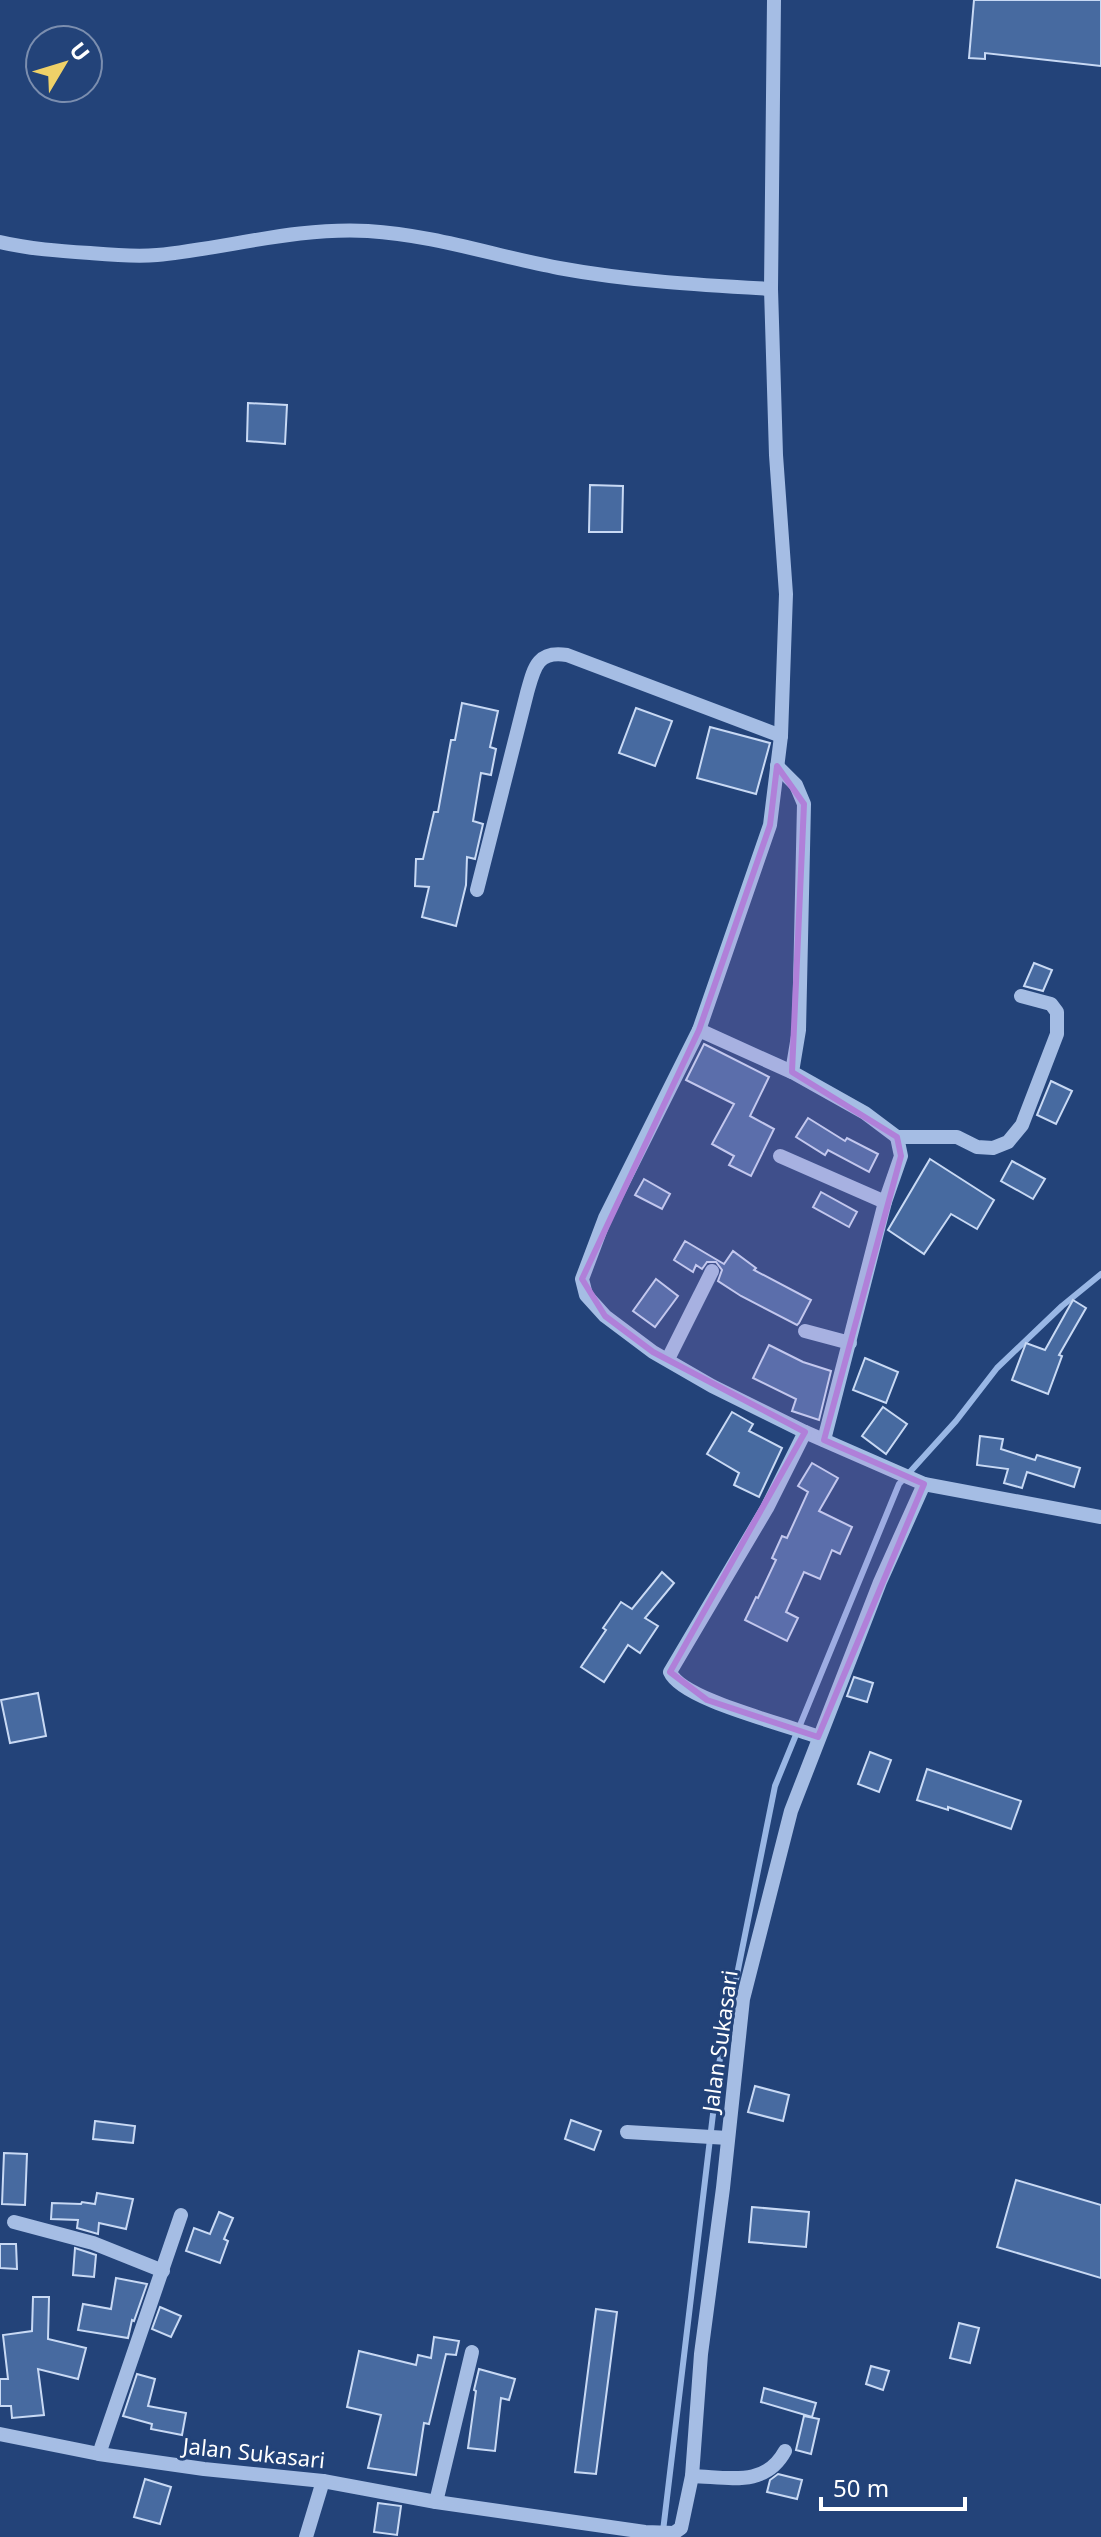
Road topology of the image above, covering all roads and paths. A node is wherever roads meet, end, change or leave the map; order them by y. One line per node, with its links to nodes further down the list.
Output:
1 (774, 0): 3 (street)
2 (0, 242): 3 (street)
3 (771, 289): 4 (street)
4 (781, 736): 5 (street); 6 (street)
5 (777, 766): 8 (street); 9 (street)
6 (477, 890)
7 (1021, 996): 10 (street)
8 (699, 1030): 9 (street); 16 (street)
9 (792, 1072): 10 (street)
10 (897, 1137): 12 (street)
11 (780, 1156): 12 (street)
12 (885, 1202): 15 (street)
13 (712, 1271): 16 (street)
14 (805, 1331): 15 (street)
15 (850, 1343): 18 (street)
16 (668, 1359): 17 (street)
17 (805, 1432): 18 (street); 21 (street)
18 (824, 1440): 19 (street)
19 (919, 1482): 20 (street); 21 (street, Jalan Sukasari)
20 (1101, 1517)
21 (814, 1735): 23 (street, Jalan Sukasari)
22 (627, 2132): 23 (street)
23 (724, 2138): 31 (street, Jalan Sukasari)
24 (181, 2215): 26 (street)
25 (14, 2222): 26 (street)
26 (163, 2271): 30 (street)
27 (472, 2352): 33 (street)
28 (0, 2434): 30 (street, Jalan Sukasari)
29 (785, 2451): 31 (street)
30 (99, 2454): 32 (street, Jalan Sukasari)
31 (692, 2476): 33 (street, Jalan Sukasari)
32 (323, 2481): 33 (street, Jalan Sukasari); 34 (street)
33 (436, 2502)
34 (306, 2537)

